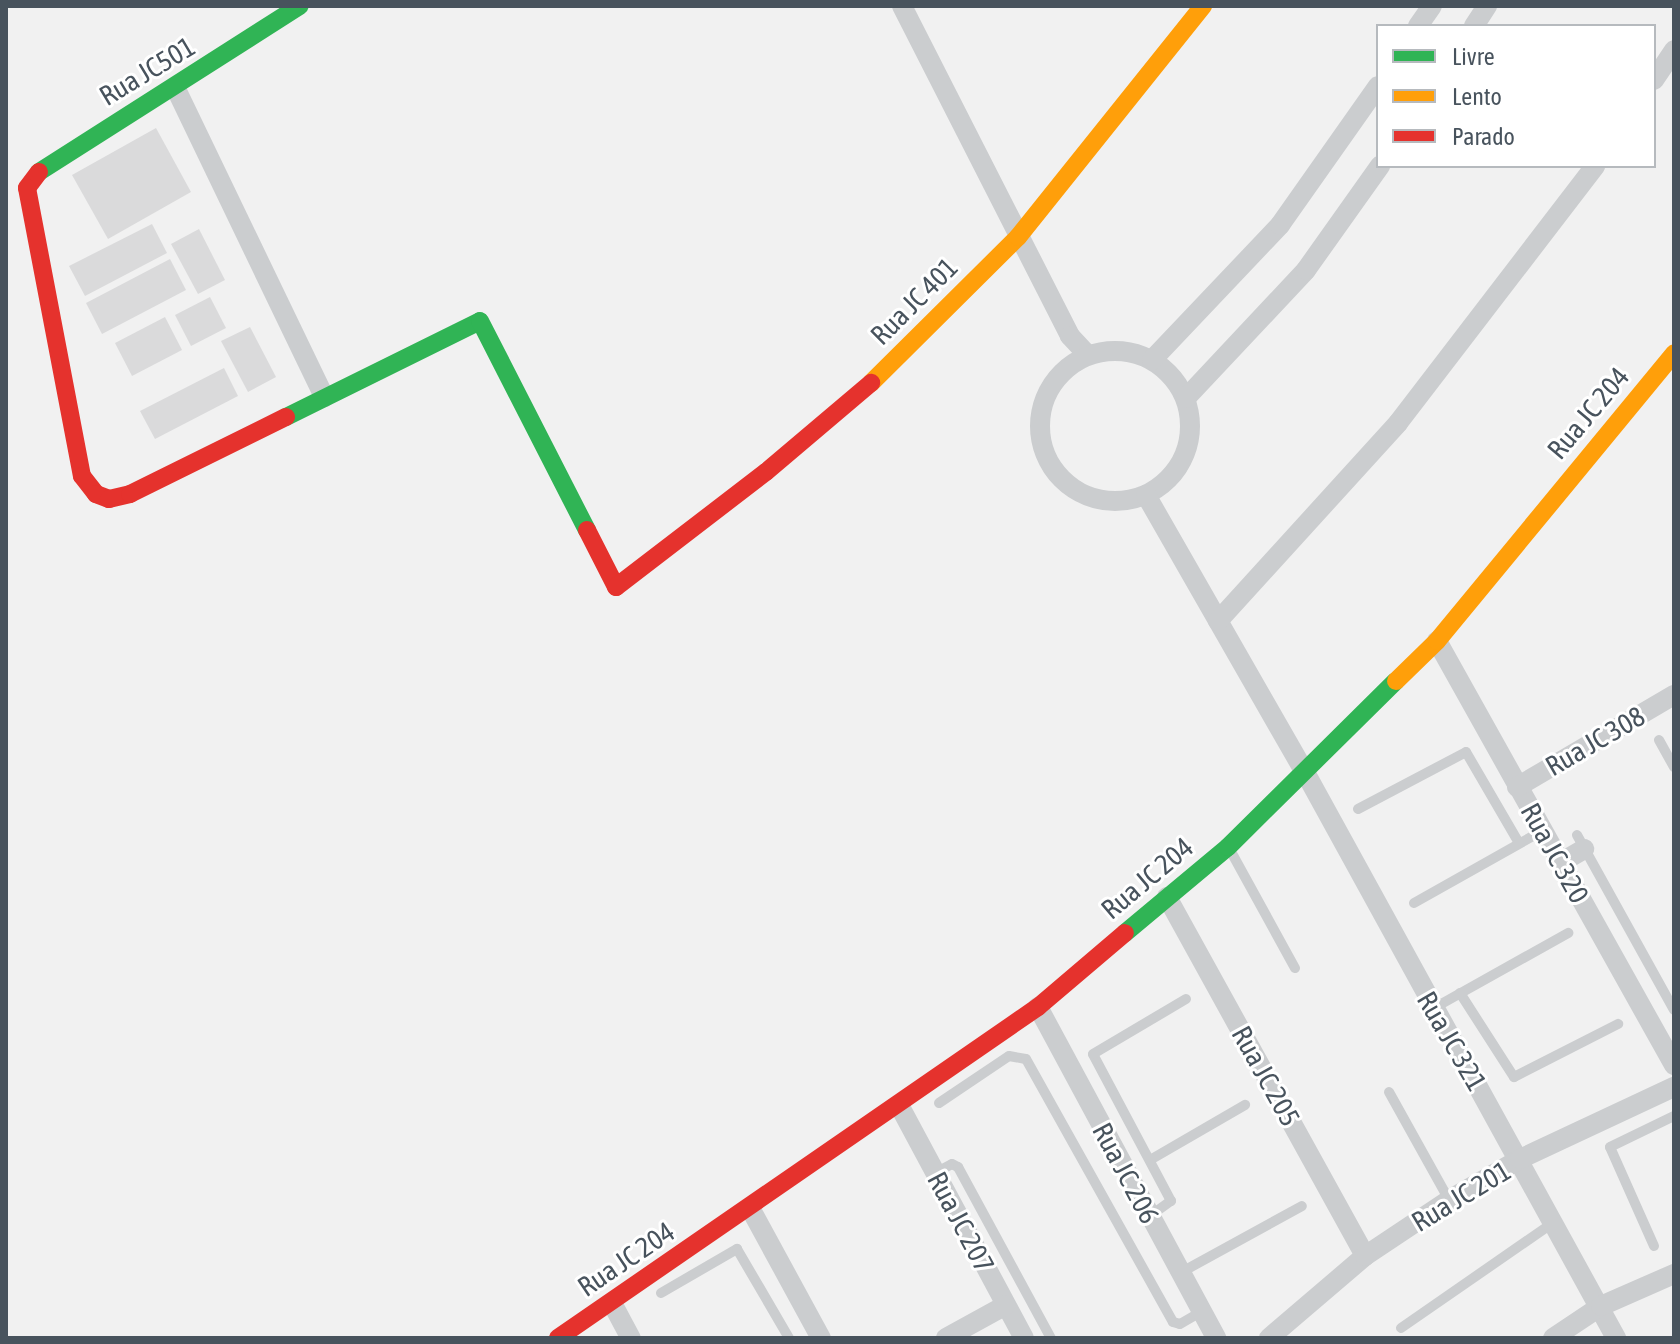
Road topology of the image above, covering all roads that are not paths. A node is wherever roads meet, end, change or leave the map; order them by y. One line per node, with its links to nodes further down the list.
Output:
1 (300, 6): 10 (street, Rua JC501)
2 (902, 6): 14 (street)
3 (1203, 6): 14 (street, Rua JC 401)
4 (1432, 6): 6 (street)
5 (1487, 6): 7 (street)
6 (1419, 24)
7 (1475, 24)
8 (1674, 50): 9 (street)
9 (1656, 77)
10 (176, 89): 18 (street); 18 (street, Rua JC501)
11 (1376, 89): 17 (street)
12 (1379, 168): 19 (street)
13 (1593, 168): 21 (street)
14 (1018, 237): 15 (street); 18 (street, Rua JC 401)
15 (1088, 355): 17 (street); 20 (street)
16 (1673, 357): 22 (street, Rua JC 204)
17 (1152, 360): 19 (street)
18 (324, 397)
19 (1186, 398): 20 (street)
20 (1146, 495): 21 (street, Rua JC 321)
21 (1218, 621): 26 (street, Rua JC 321)
22 (1437, 641): 26 (street, Rua JC 204); 27 (street, Rua JC 320)
23 (1672, 702): 27 (street, Rua JC 308)
24 (1659, 740): 25 (lane)
25 (1674, 767)
26 (1306, 774): 32 (street, Rua JC 204); 41 (street, Rua JC 321)
27 (1517, 787): 29 (street, Rua JC 320)
28 (1358, 809): 31 (lane)
29 (1542, 831): 31 (lane); 33 (street, Rua JC 320)
30 (1580, 842): 33 (street); 42 (lane)
31 (1519, 843): 35 (lane)
32 (1228, 847): 34 (street, Rua JC 204); 37 (lane)
33 (1560, 863): 44 (street, Rua JC 320)
34 (1167, 897): 40 (street, Rua JC 204); 60 (street, Rua JC 205)
35 (1414, 903)
36 (1568, 933): 38 (lane)
37 (1295, 968)
38 (1460, 993): 41 (lane); 43 (lane)
39 (1186, 999): 52 (lane)
40 (1038, 1007): 48 (street, Rua JC 204); 57 (street, Rua JC 206)
41 (1432, 1009): 51 (street, Rua JC 321)
42 (1674, 1010)
43 (1618, 1024)
44 (1674, 1065)
45 (1674, 1087): 51 (street, Rua JC 201)
46 (1389, 1092): 54 (lane)
47 (939, 1103): 67 (lane)
48 (899, 1105): 53 (street, Rua JC 207); 56 (street, Rua JC 204)
49 (1245, 1105): 52 (lane)
50 (1674, 1116): 59 (lane)
51 (1520, 1159): 54 (street, Rua JC 201); 58 (street, Rua JC 321)
52 (1150, 1160): 57 (lane)
53 (935, 1173): 65 (street, Rua JC 207); 75 (lane)
54 (1449, 1200): 60 (street, Rua JC 201)
55 (1302, 1206): 61 (lane)
56 (750, 1208): 64 (street, Rua JC 204); 72 (street)
57 (1150, 1216): 61 (street, Rua JC 206)
58 (1554, 1222): 66 (street, Rua JC 321); 68 (lane)
59 (1654, 1246)
60 (1365, 1256): 77 (street, Rua JC 201)
61 (1180, 1273): 67 (street, Rua JC 206)
62 (1674, 1274): 66 (street)
63 (661, 1293): 71 (lane)
64 (612, 1303): 69 (street, Rua JC 204); 70 (street)
65 (1006, 1305): 73 (street); 74 (street, Rua JC 207)
66 (1601, 1306): 78 (street); 79 (street, Rua JC 321)
67 (1201, 1312): 76 (street, Rua JC 206)
68 (1401, 1328)
69 (558, 1338)
70 (631, 1338)
71 (789, 1338)
72 (821, 1338)
73 (946, 1338)
74 (1024, 1338)
75 (1051, 1338)
76 (1216, 1338)
77 (1269, 1338)
78 (1553, 1338)
79 (1616, 1338)

